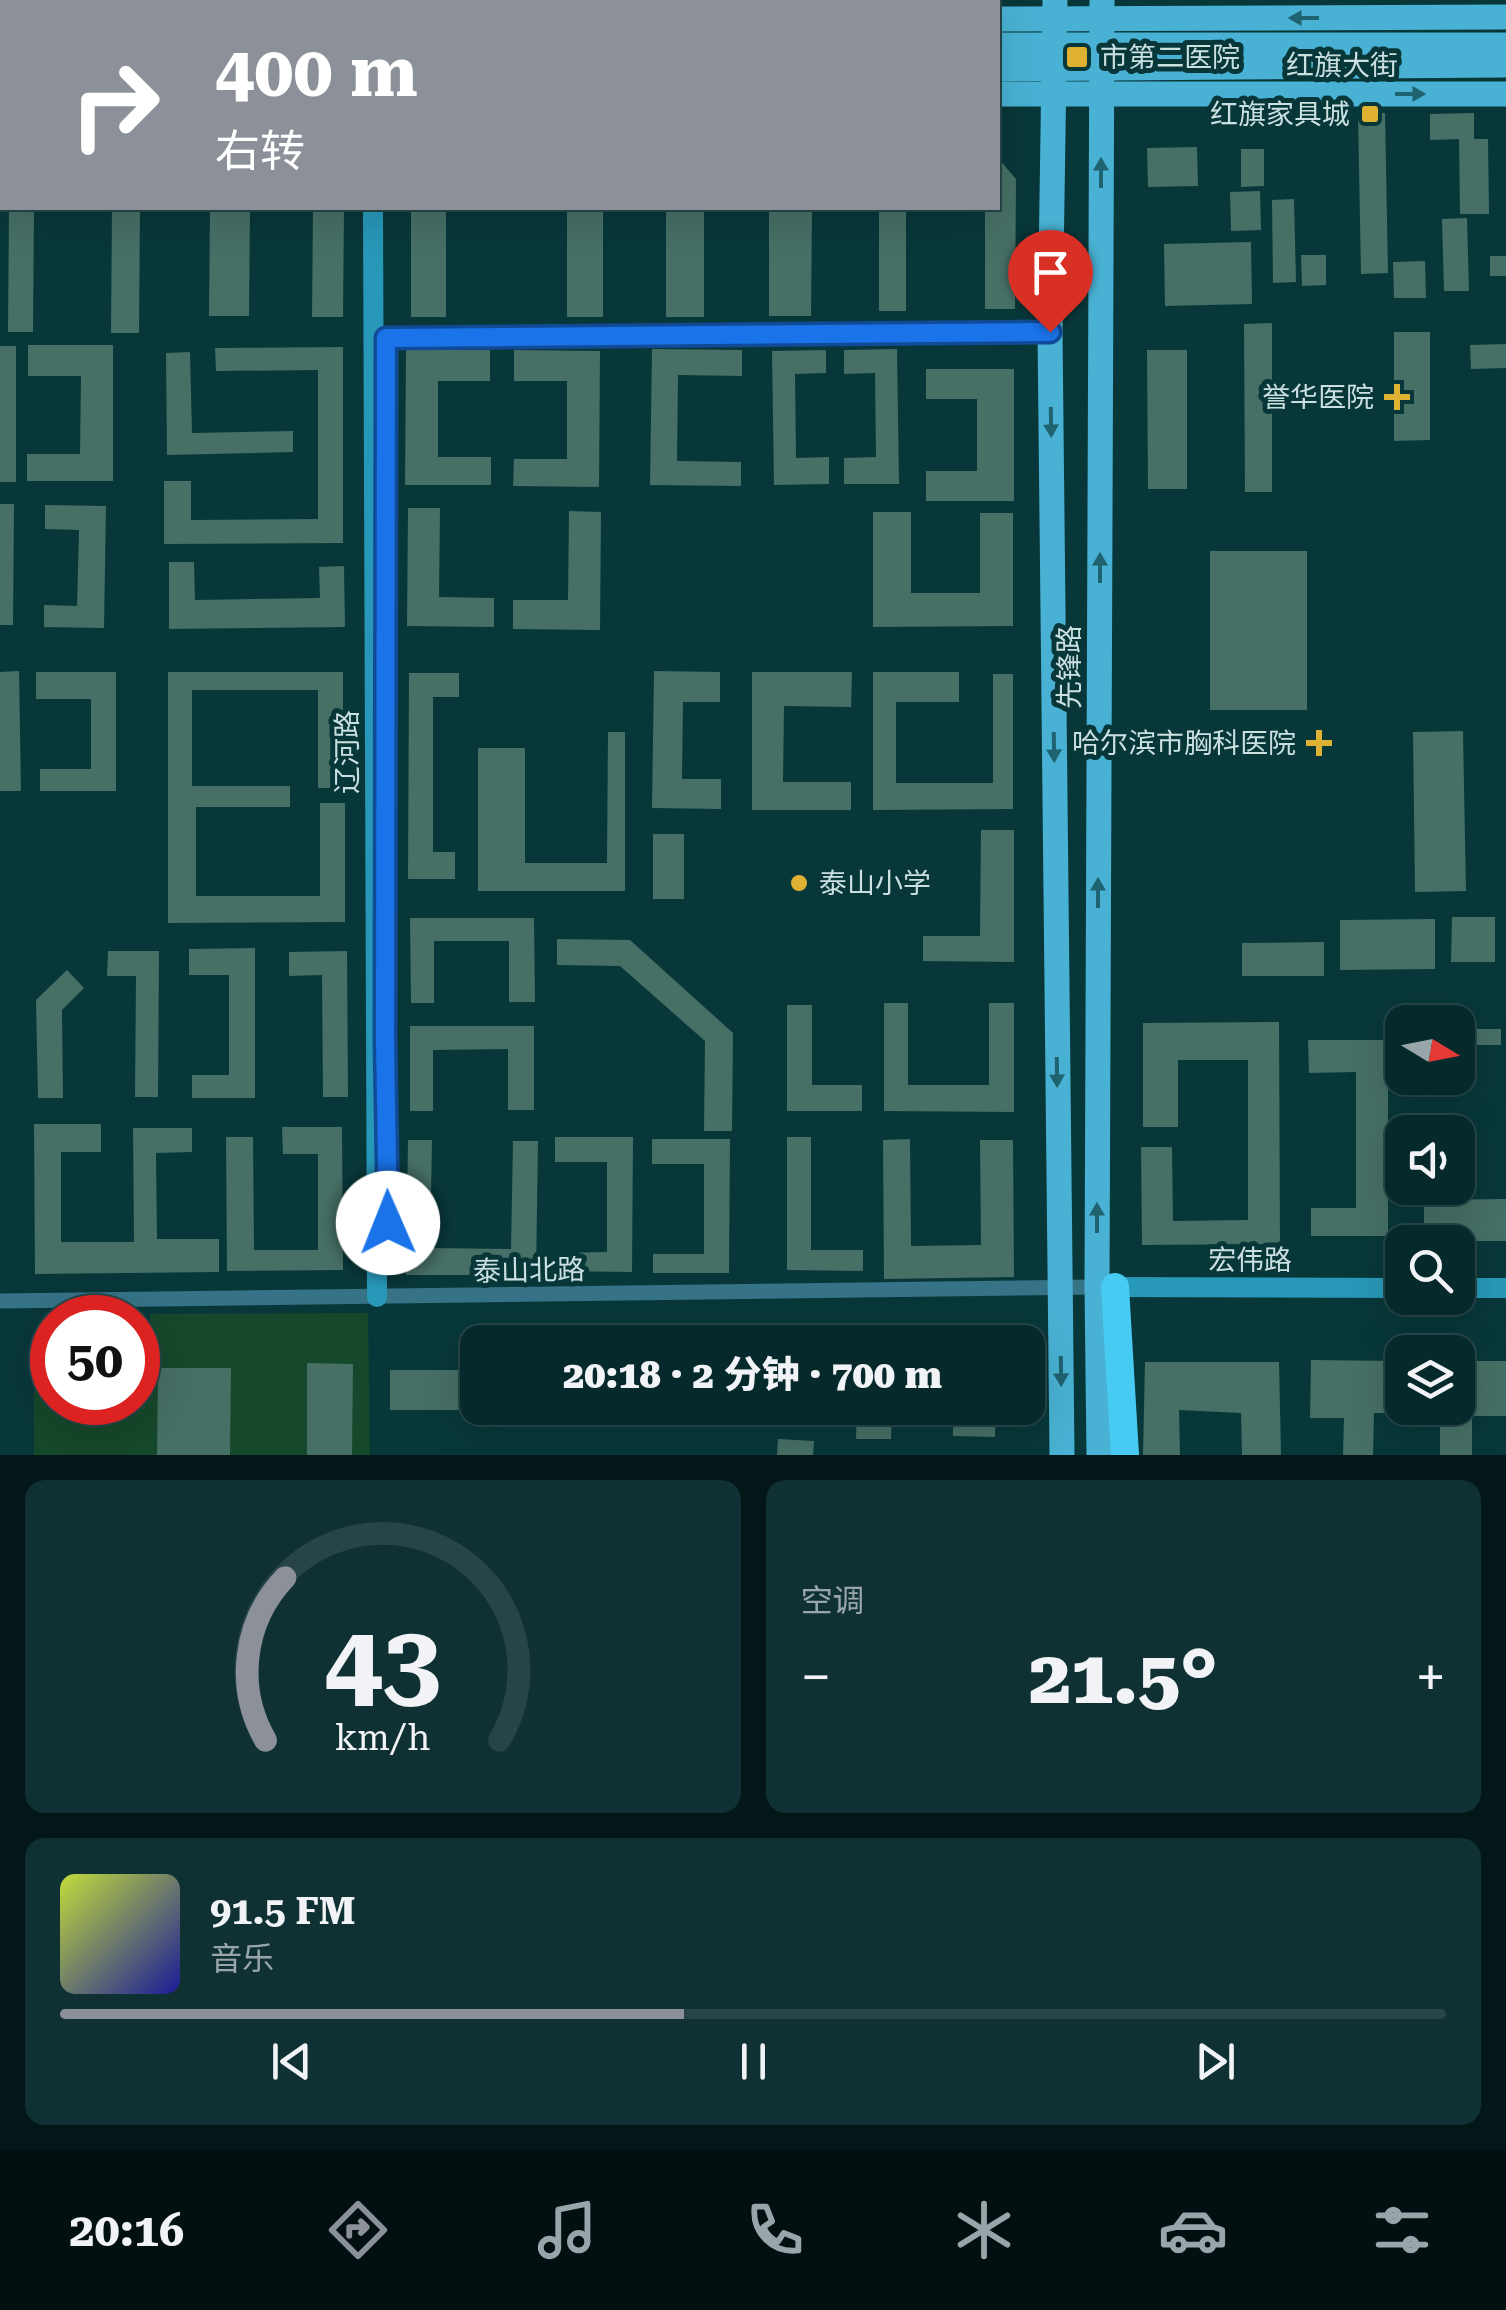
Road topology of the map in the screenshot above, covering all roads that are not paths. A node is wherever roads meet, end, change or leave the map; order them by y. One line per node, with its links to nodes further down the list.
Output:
1 (1506, 17): 3 (main road, 红旗大街, one-way to 3)
2 (1000, 20): 6 (main road, 红旗大街)
3 (1102, 33): 5 (main road, 红旗大街); 6 (main road, 红旗大街); 7 (main road, 红旗大街); 11 (main road, 先锋路)
4 (1000, 45): 6 (main road, 红旗大街)
5 (1506, 45)
6 (1054, 46): 8 (main road, 红旗大街); 9 (main road, 红旗大街); 11 (main road, 红旗大街); 14 (main road)
7 (1506, 66)
8 (1000, 68)
9 (1000, 92)
10 (1506, 94): 11 (main road, 红旗大街, one-way to 10)
11 (1101, 96): 16 (main road, 先锋路, one-way to 11)
12 (373, 210): 21 (main road, 辽河路)
13 (385, 210): 15 (main road, 辽河路)
14 (1050, 332): 15 (street); 17 (main road, one-way to 17)
15 (386, 338): 21 (main road, 辽河路)
16 (1106, 1287): 17 (street, 泰山北路); 18 (main road, 宏伟路); 24 (main road, 先锋路); 25 (highway)
17 (1059, 1288): 21 (street, 泰山北路); 23 (main road, one-way to 23)
18 (1385, 1288)
19 (1475, 1288): 20 (main road)
20 (1506, 1288)
21 (383, 1297): 22 (street, 泰山北路)
22 (0, 1301)
23 (1062, 1455)
24 (1099, 1455)
25 (1125, 1455)

